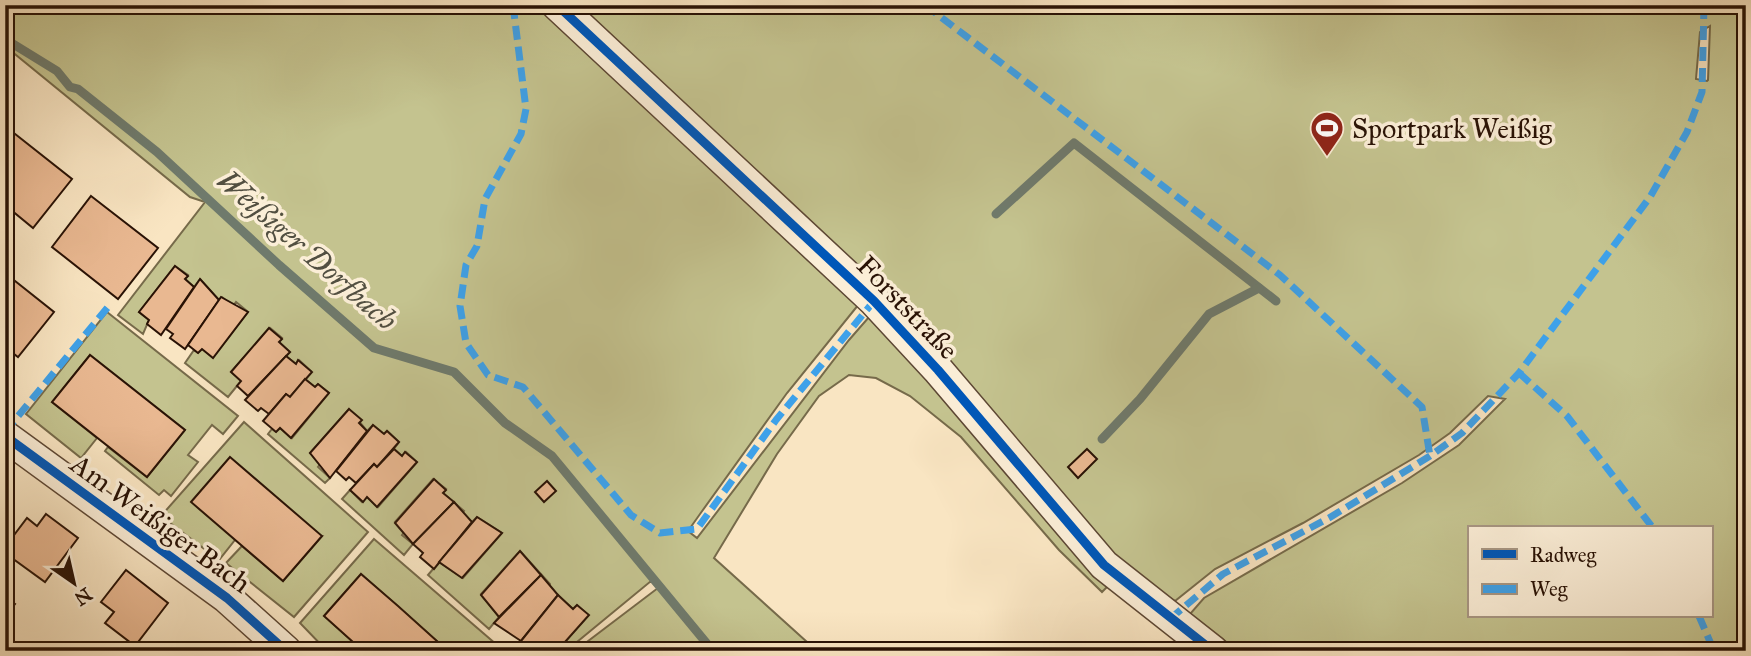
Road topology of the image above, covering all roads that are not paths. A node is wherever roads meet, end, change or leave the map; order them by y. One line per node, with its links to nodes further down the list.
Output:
1 (557, 5): 4 (street, Forststraße)
2 (5, 436): 3 (street, Am Weißiger Bach)
3 (286, 651)
4 (1213, 651)

